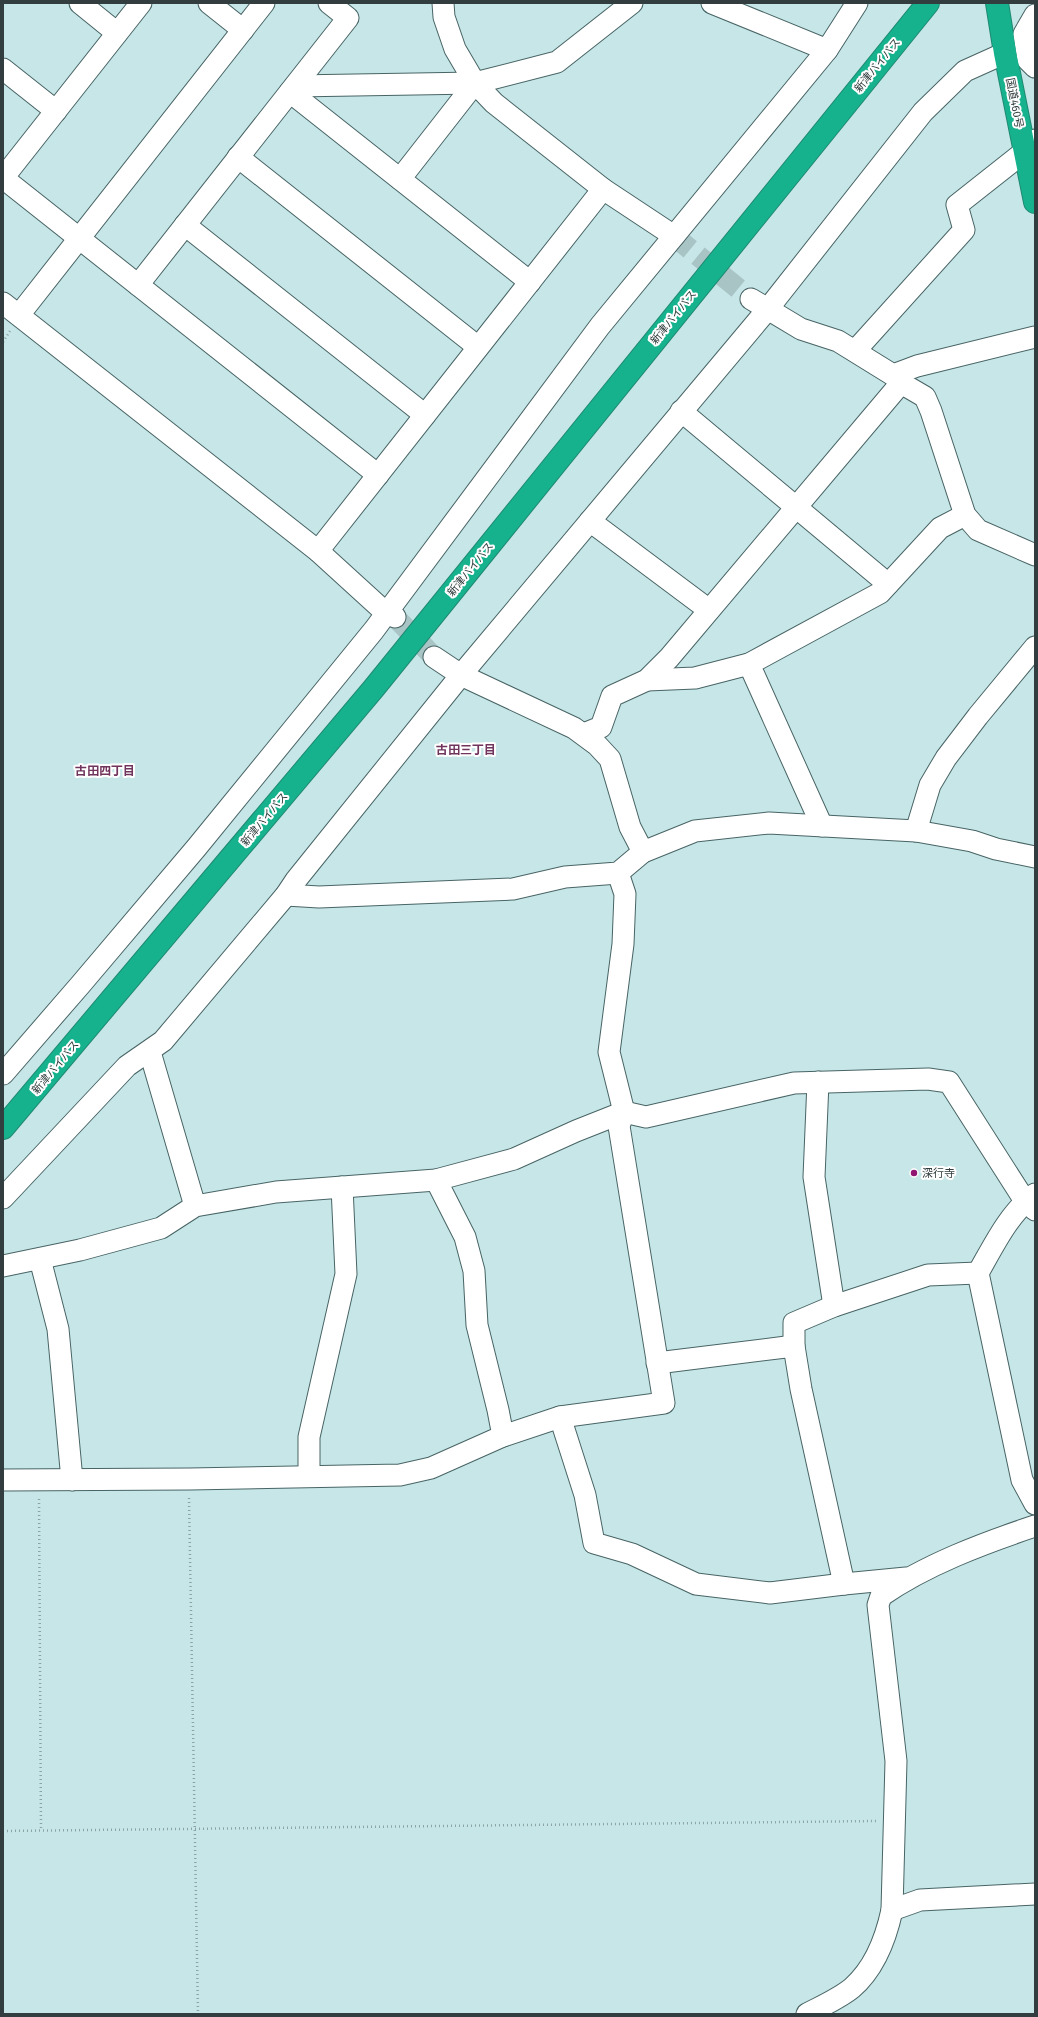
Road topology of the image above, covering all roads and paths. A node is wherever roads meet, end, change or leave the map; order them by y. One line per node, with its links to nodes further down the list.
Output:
1 (80, 3): 14 (street)
2 (141, 3): 14 (street)
3 (209, 3): 13 (street)
4 (264, 3): 13 (street)
5 (329, 3): 20 (street)
6 (443, 3): 19 (street)
7 (632, 3): 19 (street)
8 (712, 3): 15 (street)
9 (857, 3): 15 (street)
10 (928, 3): 66 (highway, 新津バイパス)
11 (997, 3): 16 (highway, 国道460号)
12 (1035, 15): 17 (street)
13 (243, 30): 30 (street)
14 (117, 33): 21 (street)
15 (827, 50): 29 (street)
16 (1005, 53): 22 (highway, 国道460号); 33 (street)
17 (1035, 67)
18 (3, 69): 21 (street)
19 (475, 83): 20 (street); 25 (street); 26 (street)
20 (292, 89): 23 (street); 25 (street)
21 (56, 111): 24 (street)
22 (1030, 146): 27 (highway, 国道460号); 37 (street)
23 (238, 157): 28 (street); 36 (street)
24 (3, 178): 30 (street)
25 (400, 179): 31 (street)
26 (602, 190): 29 (street); 31 (street)
27 (1035, 202)
28 (185, 225): 32 (street); 40 (street)
29 (674, 236): 49 (street)
30 (79, 238): 32 (street); 34 (street)
31 (530, 282): 36 (street)
32 (138, 285): 41 (street)
33 (759, 304): 37 (street); 39 (street)
34 (11, 309): 45 (street)
35 (1035, 337): 38 (street)
36 (478, 347): 40 (street)
37 (855, 351): 38 (street)
38 (897, 379): 42 (street); 43 (street)
39 (681, 411): 42 (street); 44 (street)
40 (425, 415): 41 (street)
41 (378, 475): 45 (street)
42 (795, 508): 47 (street); 48 (street)
43 (965, 515): 46 (street); 47 (street)
44 (590, 521): 48 (street); 53 (street)
45 (318, 551): 49 (street)
46 (1035, 555)
47 (888, 584): 52 (street)
48 (709, 610): 54 (street)
49 (390, 615): 63 (street)
50 (1035, 648): 57 (street)
51 (434, 657): 53 (street)
52 (749, 664): 54 (street); 56 (street)
53 (461, 674): 55 (street); 61 (street)
54 (647, 680): 55 (street)
55 (584, 734): 58 (street)
56 (822, 826): 57 (street); 58 (street)
57 (916, 831): 59 (street)
58 (643, 852): 60 (street)
59 (1035, 857)
60 (618, 873): 61 (street); 65 (street)
61 (286, 895): 62 (street)
62 (150, 1052): 69 (street); 71 (street)
63 (3, 1074)
64 (818, 1082): 65 (street); 70 (street); 75 (street)
65 (624, 1112): 67 (street); 77 (street)
66 (3, 1128)
67 (436, 1180): 68 (street); 79 (street)
68 (342, 1187): 71 (street); 80 (street)
69 (3, 1198)
70 (1032, 1202): 74 (street)
71 (195, 1206): 72 (street)
72 (40, 1259): 73 (street); 84 (street)
73 (3, 1266)
74 (978, 1273): 75 (street); 85 (street)
75 (834, 1306): 76 (street)
76 (794, 1346): 77 (street); 88 (street)
77 (657, 1363): 78 (street)
78 (560, 1417): 79 (street); 88 (street)
79 (503, 1436): 80 (street)
80 (309, 1476): 81 (street)
81 (190, 1479): 84 (street); 90 (path)
82 (3, 1480): 83 (street)
83 (40, 1480): 84 (street); 91 (path)
84 (72, 1480)
85 (1035, 1504)
86 (1035, 1526): 87 (street)
87 (911, 1578): 88 (street); 89 (street)
88 (844, 1584)
89 (894, 1824): 90 (path); 94 (street)
90 (193, 1828): 91 (path); 95 (path)
91 (41, 1830): 92 (path)
92 (3, 1831)
93 (1035, 1894): 94 (street)
94 (892, 1910): 96 (street)
95 (198, 2014)
96 (808, 2014)

